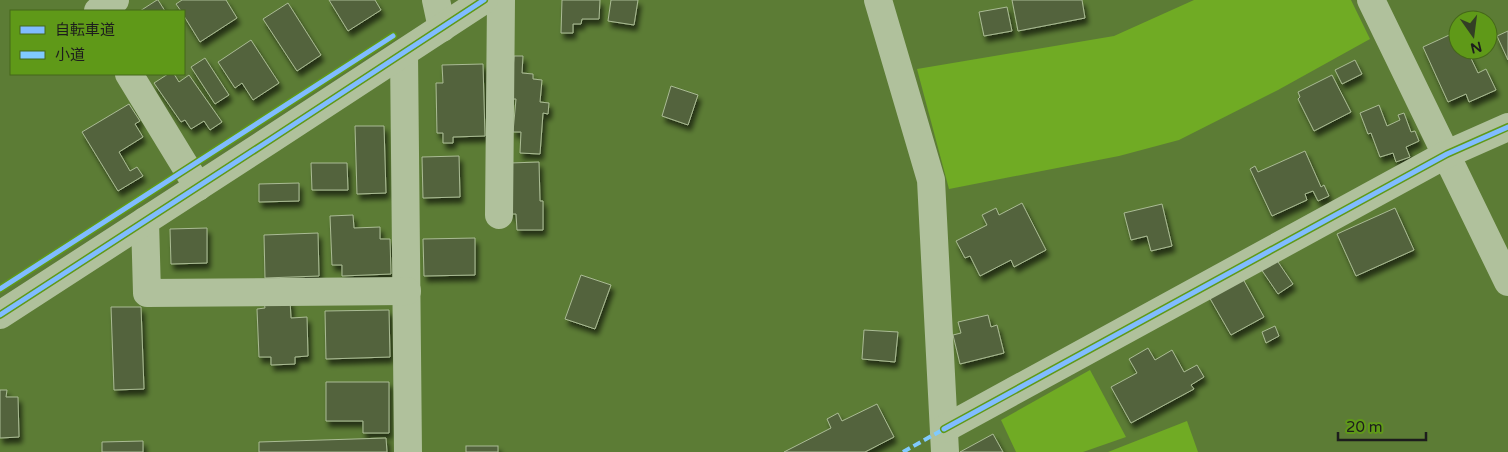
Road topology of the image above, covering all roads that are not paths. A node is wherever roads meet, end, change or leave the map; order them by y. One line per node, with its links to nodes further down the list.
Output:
1 (115, 0): 7 (street)
2 (436, 0): 8 (street)
3 (484, 0): 8 (street)
4 (501, 0): 14 (street)
5 (878, 0): 19 (street)
6 (1371, 0): 12 (street)
7 (100, 10)
8 (442, 28): 9 (street)
9 (404, 53): 13 (street); 17 (street)
10 (130, 75): 13 (street)
11 (1508, 127): 12 (street)
12 (1447, 154): 16 (street); 19 (street)
13 (198, 187): 15 (street)
14 (498, 215)
15 (145, 221): 17 (street); 18 (street)
16 (1508, 282)
17 (407, 291): 20 (street)
18 (0, 315)
19 (944, 440)
20 (408, 452)

